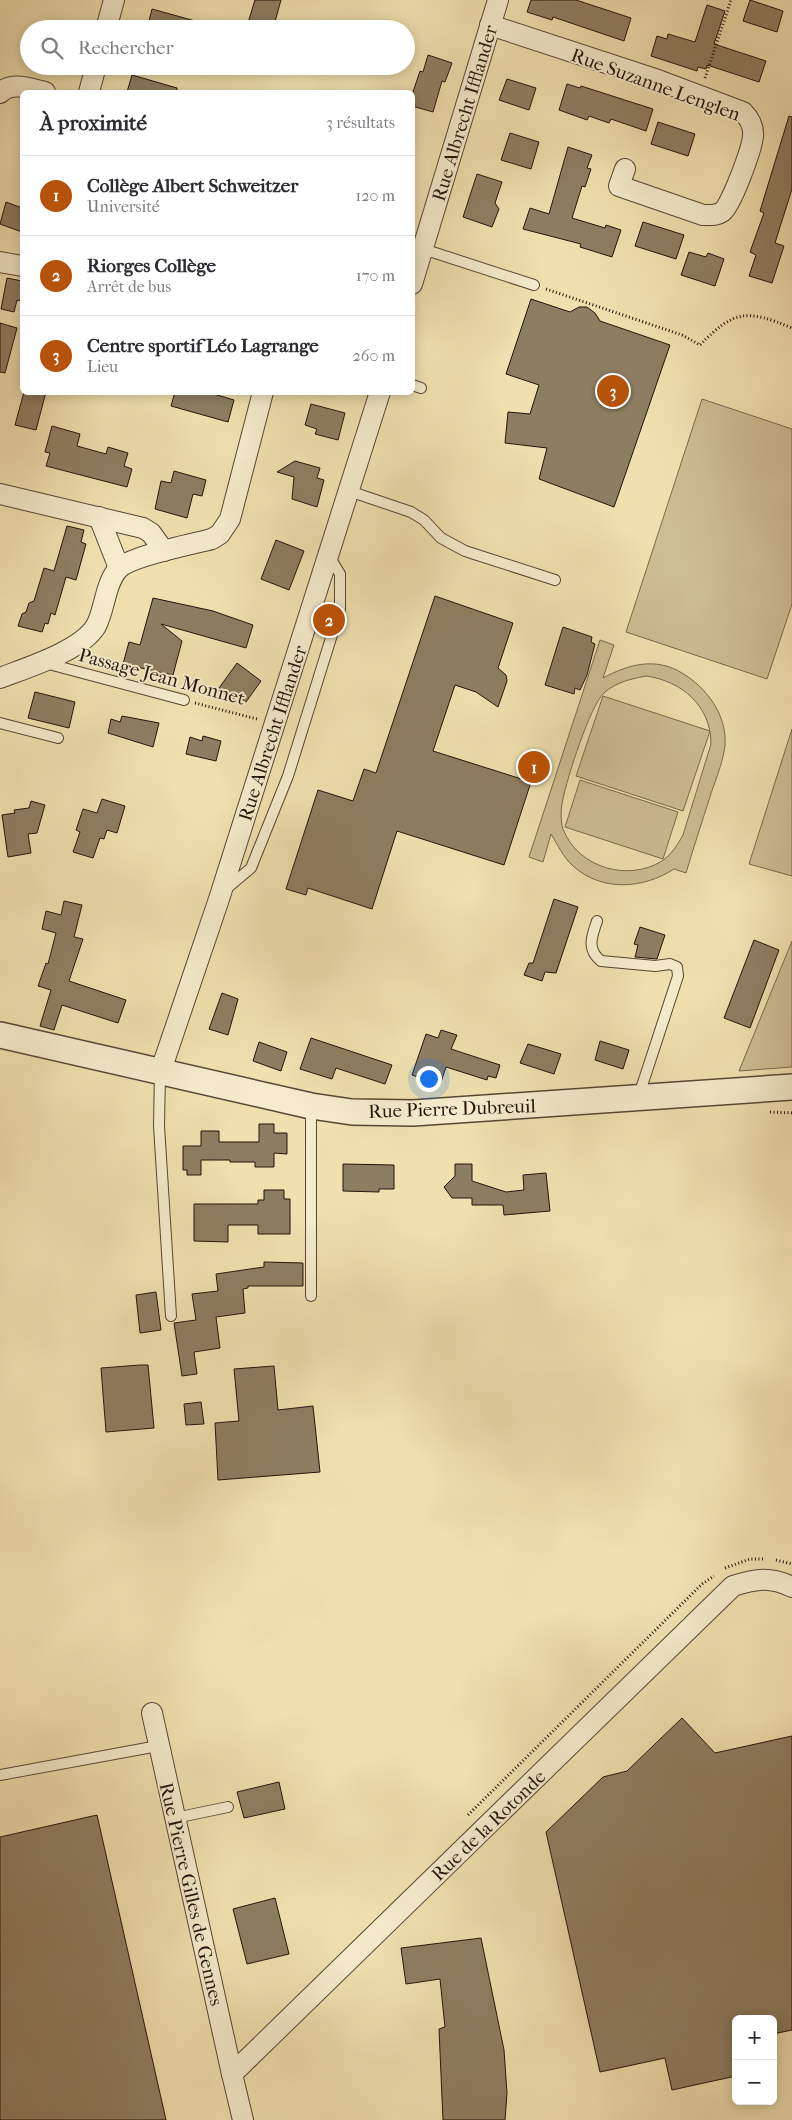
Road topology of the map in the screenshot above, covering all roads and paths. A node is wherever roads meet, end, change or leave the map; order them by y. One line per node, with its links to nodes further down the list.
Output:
1 (114, 0): 5 (street)
2 (126, 0): 6 (street)
3 (498, 0): 7 (street, Rue Albrecht Ifflander)
4 (731, 0): 14 (path)
5 (108, 20)
6 (120, 20)
7 (490, 25): 14 (street, Rue Suzanne Lenglen); 16 (street, Rue Albrecht Ifflander)
8 (94, 75): 11 (street)
9 (106, 75): 12 (street)
10 (36, 90): 13 (street)
11 (90, 90)
12 (102, 90)
13 (0, 93)
14 (699, 96): 15 (street, Rue Suzanne Lenglen)
15 (625, 169)
16 (423, 249): 19 (street, Rue Albrecht Ifflander); 20 (lane)
17 (0, 262): 18 (street)
18 (20, 266)
19 (415, 274)
20 (534, 285): 21 (path)
21 (792, 328)
22 (262, 395): 27 (street)
23 (379, 395): 24 (street, Rue Albrecht Ifflander)
24 (349, 491): 28 (street, Rue Albrecht Ifflander); 30 (lane)
25 (0, 494): 26 (street)
26 (98, 517): 27 (street); 29 (street)
27 (164, 551): 29 (street)
28 (328, 555): 35 (street, Rue Albrecht Ifflander); 37 (lane)
29 (118, 568): 31 (street)
30 (555, 580)
31 (40, 662): 32 (street); 33 (lane, Passage Jean Monnet)
32 (0, 678)
33 (184, 700): 35 (path, Passage Jean Monnet)
34 (0, 723): 36 (lane)
35 (275, 723): 37 (street, Rue Albrecht Ifflander)
36 (58, 738)
37 (221, 893): 40 (street, Rue Albrecht Ifflander)
38 (597, 921): 42 (lane)
39 (0, 1035): 40 (street, Rue Pierre Dubreuil)
40 (160, 1072): 43 (street, Rue Pierre Dubreuil); 45 (lane)
41 (792, 1087): 42 (street, Rue Pierre Dubreuil)
42 (638, 1099): 43 (street, Rue Pierre Dubreuil)
43 (311, 1106): 44 (lane)
44 (311, 1296)
45 (171, 1316)
46 (792, 1587): 52 (street, Rue de la Rotonde)
47 (152, 1713): 48 (street, Rue Pierre Gilles de Gennes)
48 (158, 1746): 49 (lane); 51 (street, Rue Pierre Gilles de Gennes)
49 (0, 1776)
50 (228, 1807): 51 (lane)
51 (175, 1818): 52 (street, Rue Pierre Gilles de Gennes)
52 (232, 2074): 53 (street)
53 (243, 2120)

